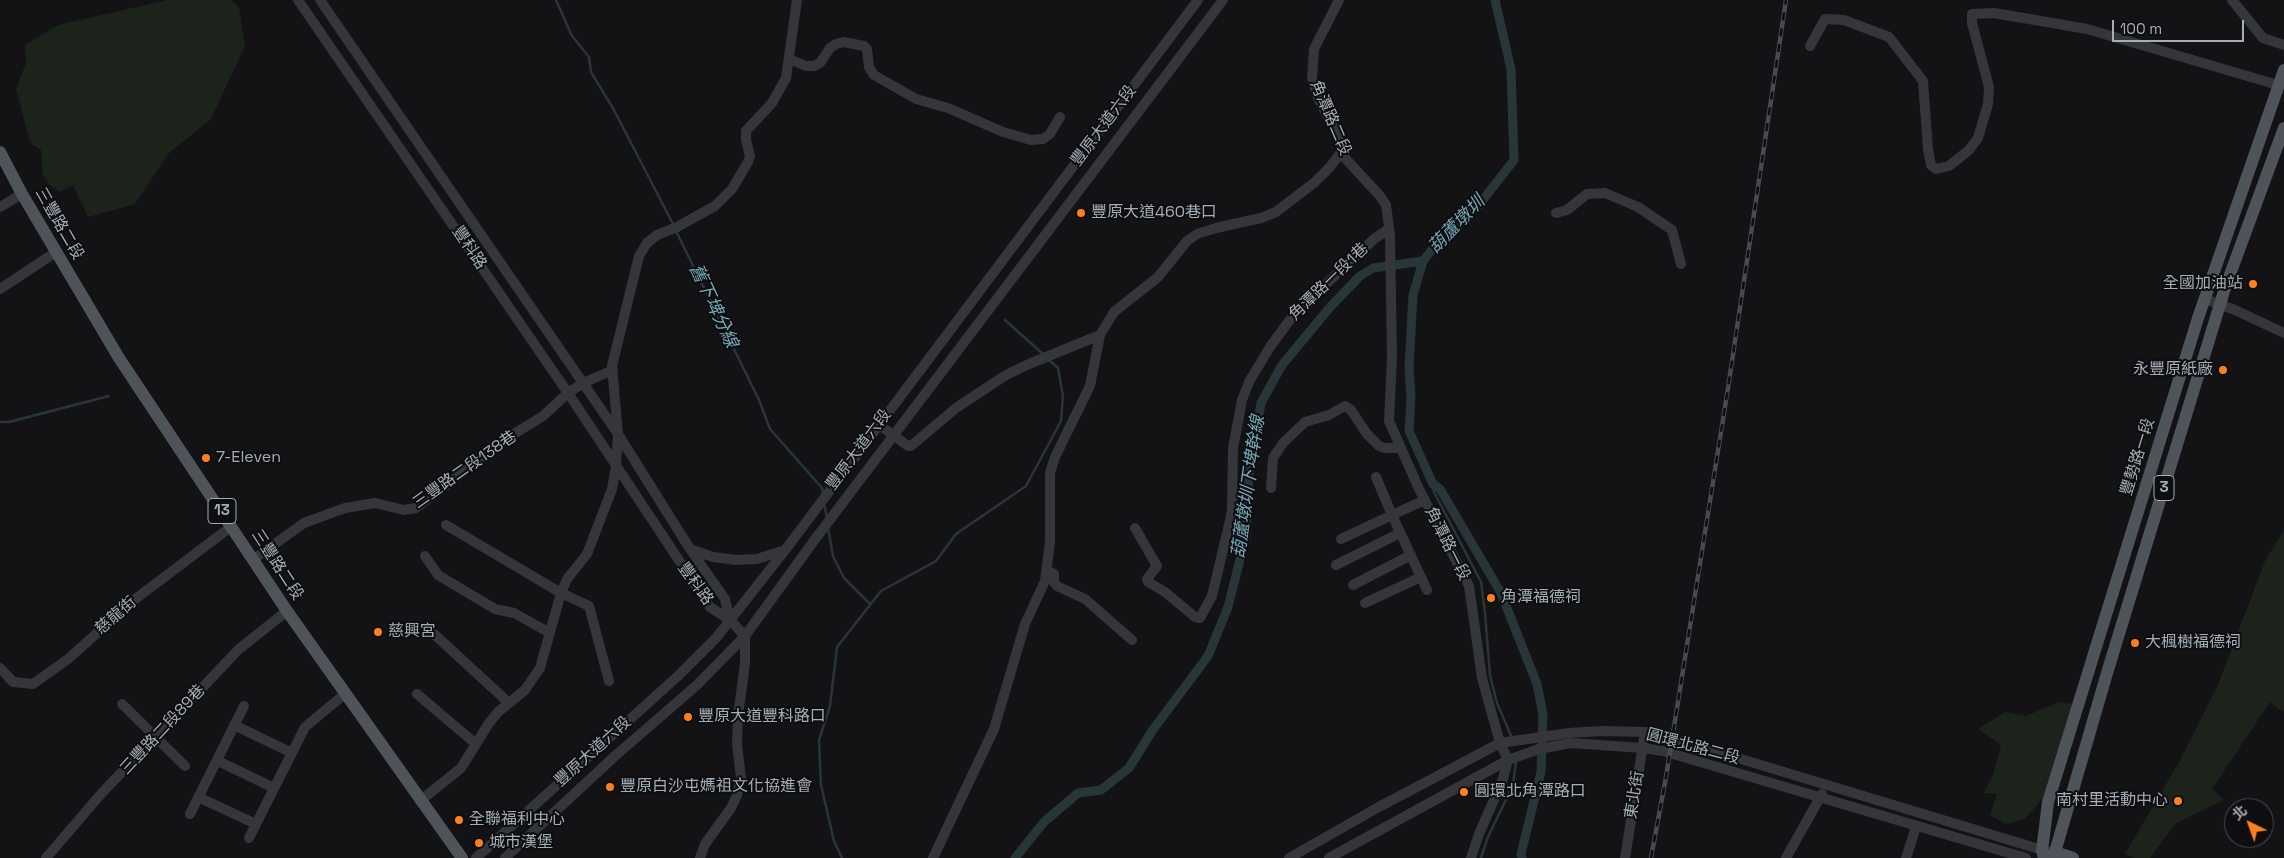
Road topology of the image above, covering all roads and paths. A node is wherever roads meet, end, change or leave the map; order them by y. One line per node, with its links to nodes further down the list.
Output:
1 (298, 0): 31 (street, 豐科路)
2 (320, 0): 30 (street, 豐科路)
3 (797, 0): 10 (street)
4 (1198, 0): 32 (street, 豐原大道六段)
5 (1223, 0): 34 (street, 豐原大道六段)
6 (1339, 0): 15 (street, 角潭路二段)
7 (2232, 0): 8 (street)
8 (2284, 45)
9 (1810, 46): 12 (street)
10 (789, 59): 13 (street); 29 (street)
11 (2284, 70): 12 (main road, 豐勢路一段 / 3)
12 (2278, 85): 25 (main road, 豐勢路一段 / 3)
13 (1060, 117)
14 (2284, 128): 26 (main road, 3)
15 (1344, 148): 20 (street, 角潭路二段); 28 (street)
16 (0, 152): 17 (main road, 三豐路二段 / 13)
17 (22, 194): 18 (street); 21 (main road, 三豐路二段 / 13)
18 (0, 207)
19 (1556, 213): 22 (street)
20 (1390, 232): 23 (street, 角潭路二段); 43 (street, 角潭路一段1巷)
21 (56, 252): 24 (street); 42 (main road, 三豐路二段 / 13)
22 (1680, 264)
23 (1390, 285): 35 (street, 角潭路一段)
24 (0, 289)
25 (2205, 299): 26 (street); 90 (main road, 豐勢路一段 / 3)
26 (2221, 304): 27 (street); 90 (main road, 3)
27 (2284, 333)
28 (1100, 335): 34 (street); 52 (street)
29 (612, 370): 30 (street, 三豐路二段138巷); 33 (street)
30 (583, 383): 31 (street, 三豐路二段138巷); 33 (street, 豐科路)
31 (568, 393): 36 (street, 豐科路); 50 (street, 三豐路二段138巷)
32 (878, 424): 34 (street); 47 (street, 豐原大道六段)
33 (618, 434): 36 (street); 46 (street, 豐科路)
34 (894, 436): 62 (street, 豐原大道六段)
35 (1400, 448): 38 (street); 39 (street, 角潭路一段)
36 (616, 467): 56 (street); 59 (street, 豐科路)
37 (1376, 477): 40 (street)
38 (1271, 488)
39 (1425, 500): 40 (street); 74 (street, 角潭路一段)
40 (1392, 515): 44 (street); 45 (street)
41 (446, 525): 56 (street)
42 (232, 526): 50 (main road, 三豐路二段 / 13); 64 (street, 慈龍街)
43 (1136, 528)
44 (1400, 533): 48 (street); 51 (street)
45 (1341, 539)
46 (690, 549): 47 (street); 59 (street, 豐科路)
47 (786, 549): 59 (street, 豐原大道六段)
48 (1411, 555): 53 (street); 54 (street)
49 (425, 556): 60 (street)
50 (254, 559): 58 (main road, 三豐路二段 / 13)
51 (1336, 565)
52 (1048, 570): 63 (street); 96 (street)
53 (1421, 577): 55 (street); 57 (street)
54 (1354, 585)
55 (1428, 590)
56 (561, 593): 60 (street); 65 (street)
57 (1365, 604)
58 (287, 611): 66 (main road, 三豐路二段 / 13); 73 (street, 三豐路二段89巷)
59 (730, 620): 62 (street); 93 (street, 豐原大道六段)
60 (550, 633): 68 (street)
61 (434, 634): 68 (street)
62 (745, 636): 94 (street, 豐原大道六段); 95 (street)
63 (1132, 640)
64 (0, 668)
65 (609, 680)
66 (346, 693): 77 (street); 85 (main road, 三豐路二段 / 13)
67 (417, 694): 75 (street)
68 (509, 703): 75 (street)
69 (122, 704): 73 (street)
70 (244, 706): 71 (street)
71 (234, 725): 77 (street); 79 (street)
72 (1645, 732): 74 (street, 圓環北路二段); 76 (street, 東北街); 81 (street, 圓環北路二段)
73 (157, 738): 80 (street); 91 (street, 三豐路二段89巷)
74 (1500, 743): 78 (street, 角潭路一段); 97 (street, 圓環北路二段)
75 (476, 744): 85 (street)
76 (1643, 748): 78 (street, 圓環北路二段); 84 (street, 圓環北路二段); 100 (street, 東北街)
77 (292, 753): 82 (street)
78 (1508, 760): 98 (street, 圓環北路二段); 99 (street)
79 (218, 761): 82 (street); 83 (street)
80 (186, 766)
81 (1827, 786): 84 (street); 90 (street, 圓環北路二段)
82 (274, 788): 87 (street)
83 (198, 797): 86 (street); 87 (street)
84 (1820, 798): 88 (street, 圓環北路二段); 101 (street)
85 (420, 801): 92 (main road, 三豐路二段 / 13)
86 (190, 814)
87 (256, 824): 89 (street)
88 (1916, 827): 102 (street); 103 (street, 圓環北路二段)
89 (248, 838)
90 (2048, 855): 104 (main road)
91 (46, 858)
92 (462, 858)
93 (476, 858)
94 (505, 858)
95 (700, 858)
96 (933, 858)
97 (1289, 858)
98 (1329, 858)
99 (1471, 858)
100 (1625, 858)
101 (1786, 858)
102 (1906, 858)
103 (2026, 858)
104 (2073, 858)

